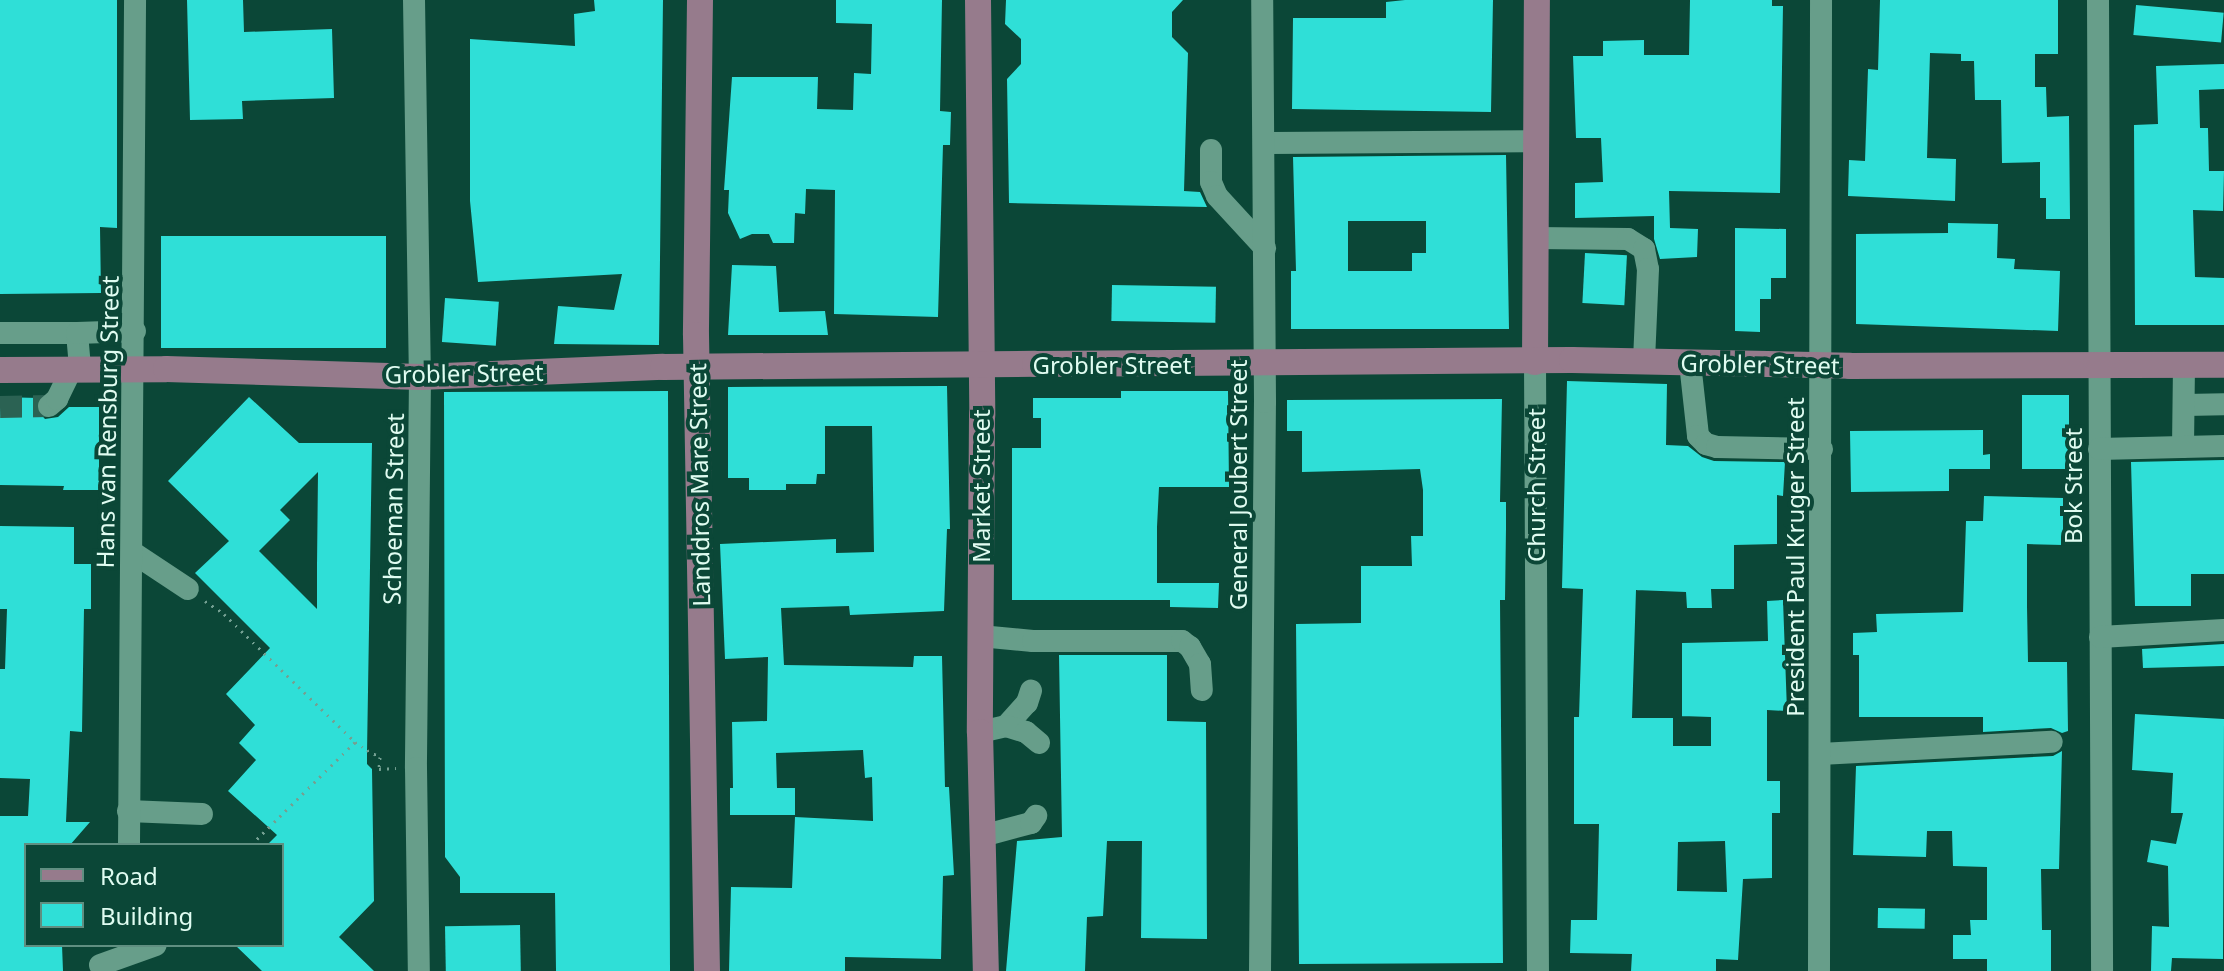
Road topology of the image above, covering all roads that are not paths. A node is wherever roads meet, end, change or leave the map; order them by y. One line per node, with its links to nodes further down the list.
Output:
1 (135, 0): 14 (street, Hans van Rensburg Street)
2 (414, 0): 30 (street, Schoeman Street)
3 (700, 0): 26 (main road, Landdros Mare Street)
4 (978, 0): 24 (main road, Market Street)
5 (1262, 0): 10 (street, General Joubert Street)
6 (1537, 0): 9 (main road, Church Street)
7 (1821, 0): 25 (street, President Paul Kruger Street)
8 (2098, 0): 21 (street, Bok Street)
9 (1537, 141): 10 (street); 12 (main road, Church Street)
10 (1265, 143): 13 (street, General Joubert Street)
11 (1211, 150): 13 (street)
12 (1536, 238): 17 (main road, Church Street); 18 (street)
13 (1265, 248): 19 (street, General Joubert Street)
14 (135, 331): 16 (street); 29 (street, Hans van Rensburg Street)
15 (0, 333): 16 (street)
16 (77, 333): 28 (street)
17 (1535, 362): 18 (main road, Grobler Street); 19 (main road, Grobler Street); 62 (street, Church Street)
18 (1644, 362): 20 (main road, Grobler Street)
19 (1265, 363): 24 (main road, Grobler Street); 61 (street, General Joubert Street)
20 (1690, 363): 25 (main road, Grobler Street); 36 (street)
21 (2099, 365): 22 (main road, Grobler Street); 25 (main road, Grobler Street); 37 (street, Bok Street)
22 (2184, 365): 23 (main road, Grobler Street); 32 (street)
23 (2224, 365)
24 (981, 366): 26 (main road, Grobler Street); 41 (main road, Market Street)
25 (1821, 366): 36 (street, President Paul Kruger Street)
26 (699, 367): 30 (main road, Grobler Street); 59 (main road, Landdros Mare Street)
27 (0, 370): 28 (main road, Grobler Street)
28 (75, 370): 29 (main road, Grobler Street); 33 (street)
29 (133, 370): 30 (main road, Grobler Street); 38 (street, Hans van Rensburg Street)
30 (420, 377): 58 (street, Schoeman Street)
31 (2224, 404): 32 (street)
32 (2185, 405): 35 (street)
33 (49, 406)
34 (2224, 446): 35 (street)
35 (2183, 447): 37 (street)
36 (1822, 449): 49 (street, President Paul Kruger Street)
37 (2099, 449): 42 (street, Bok Street)
38 (132, 552): 39 (street); 50 (street, Hans van Rensburg Street)
39 (188, 589)
40 (2224, 630): 42 (street)
41 (980, 636): 43 (street); 46 (main road, Market Street)
42 (2100, 637): 64 (street, Bok Street)
43 (1202, 690)
44 (1031, 691): 45 (street)
45 (1006, 726): 46 (street); 48 (street)
46 (980, 732): 53 (main road, Market Street)
47 (2052, 742): 49 (street)
48 (1039, 743)
49 (1820, 754): 63 (street, President Paul Kruger Street)
50 (128, 811): 51 (street); 54 (street, Hans van Rensburg Street)
51 (202, 814)
52 (1036, 816): 53 (street)
53 (982, 836): 60 (main road, Market Street)
54 (129, 843)
55 (152, 947): 56 (street)
56 (132, 957): 57 (street)
57 (100, 965)
58 (419, 971)
59 (707, 971)
60 (986, 971)
61 (1260, 971)
62 (1538, 971)
63 (1819, 971)
64 (2102, 971)

